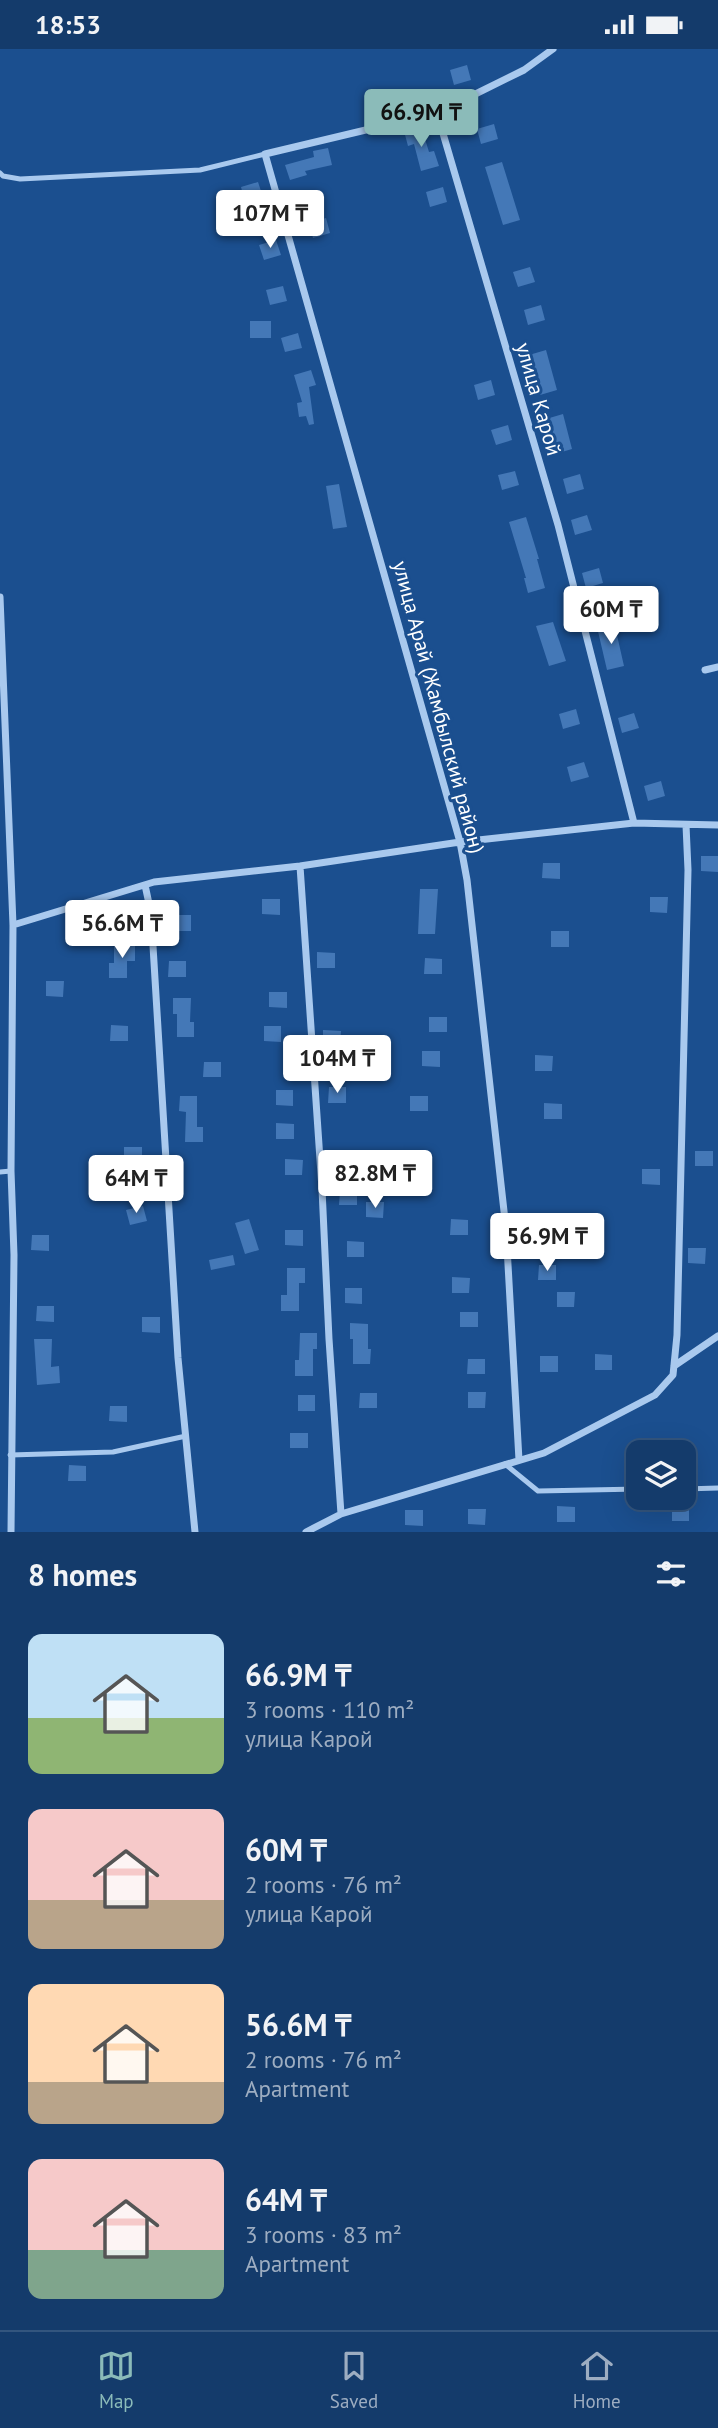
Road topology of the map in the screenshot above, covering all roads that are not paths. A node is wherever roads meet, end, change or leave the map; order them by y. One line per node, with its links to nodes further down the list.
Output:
1 (553, 49): 2 (street)
2 (438, 113): 3 (street); 8 (street, улица Карой)
3 (265, 154): 4 (lane); 11 (street, улица Арай (Жамбылский район))
4 (0, 173)
5 (0, 597): 14 (street)
6 (718, 667): 7 (street)
7 (705, 670)
8 (634, 824): 9 (street); 11 (street)
9 (686, 825): 10 (street); 18 (street)
10 (718, 825)
11 (460, 842): 12 (street); 21 (street, улица Арай (Жамбылский район))
12 (300, 866): 13 (street); 26 (street)
13 (145, 885): 14 (street); 19 (street)
14 (13, 925): 15 (street)
15 (11, 1171): 16 (lane); 20 (street)
16 (0, 1172)
17 (718, 1336): 18 (street)
18 (674, 1366): 21 (street)
19 (186, 1436): 20 (lane); 28 (street)
20 (10, 1455): 27 (street)
21 (519, 1460): 22 (street)
22 (505, 1464): 24 (lane); 26 (street)
23 (718, 1488): 25 (lane)
24 (626, 1489)
25 (696, 1489)
26 (341, 1514): 29 (street)
27 (10, 1532)
28 (195, 1532)
29 (306, 1532)

